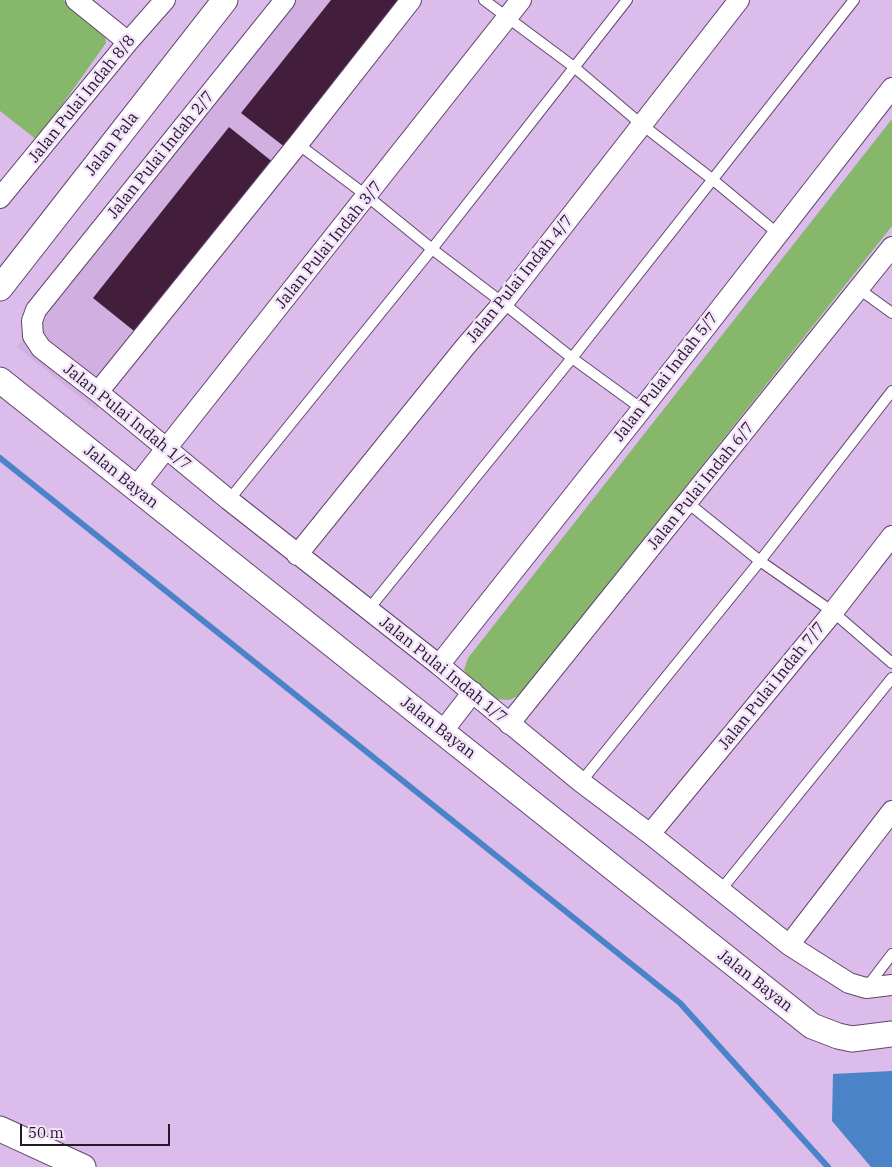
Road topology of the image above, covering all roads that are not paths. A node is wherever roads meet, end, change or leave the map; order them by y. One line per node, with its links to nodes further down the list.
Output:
1 (76, 0): 12 (street)
2 (165, 0): 12 (street, Jalan Pulai Indah 8/8)
3 (224, 0): 23 (street, Jalan Pala)
4 (285, 0): 26 (street, Jalan Pulai Indah 2/7)
5 (411, 0): 16 (street)
6 (484, 0): 11 (lane)
7 (521, 0): 11 (street, Jalan Pulai Indah 3/7)
8 (627, 0): 13 (lane)
9 (739, 0): 15 (street, Jalan Pulai Indah 4/7)
10 (854, 0): 17 (lane)
11 (507, 18): 13 (lane); 18 (street, Jalan Pulai Indah 3/7)
12 (128, 42): 19 (street, Jalan Pulai Indah 8/8)
13 (574, 67): 15 (lane); 22 (lane)
14 (892, 88): 20 (street, Jalan Pulai Indah 5/7)
15 (641, 124): 17 (lane); 25 (street, Jalan Pulai Indah 4/7)
16 (298, 144): 18 (lane); 31 (street)
17 (712, 179): 20 (lane); 28 (lane)
18 (368, 196): 22 (lane); 33 (street, Jalan Pulai Indah 3/7)
19 (0, 198)
20 (777, 233): 32 (street, Jalan Pulai Indah 5/7)
21 (892, 247): 24 (street, Jalan Pulai Indah 6/7)
22 (432, 249): 25 (lane); 35 (lane)
23 (0, 288)
24 (859, 288): 27 (lane); 36 (street, Jalan Pulai Indah 6/7)
25 (503, 303): 28 (lane); 38 (street, Jalan Pulai Indah 4/7)
26 (36, 310): 31 (street, Jalan Pulai Indah 1/7)
27 (892, 312)
28 (572, 358): 32 (lane); 40 (lane)
29 (0, 380): 34 (street, Jalan Bayan)
30 (892, 391): 39 (lane)
31 (98, 392): 33 (street, Jalan Pulai Indah 1/7)
32 (642, 409): 43 (street, Jalan Pulai Indah 5/7)
33 (166, 448): 34 (street, Jalan Pulai Indah 3/7); 35 (street, Jalan Pulai Indah 1/7)
34 (135, 488): 47 (street, Jalan Bayan)
35 (229, 500): 38 (street, Jalan Pulai Indah 1/7)
36 (688, 503): 39 (lane); 46 (street, Jalan Pulai Indah 6/7)
37 (892, 536): 41 (street, Jalan Pulai Indah 7/7)
38 (297, 555): 40 (street, Jalan Pulai Indah 1/7)
39 (760, 560): 41 (lane); 48 (lane)
40 (368, 610): 43 (street, Jalan Pulai Indah 1/7)
41 (833, 612): 42 (lane); 50 (street, Jalan Pulai Indah 7/7)
42 (892, 663)
43 (439, 665): 45 (street, Jalan Pulai Indah 1/7)
44 (892, 678): 51 (lane)
45 (473, 692): 46 (street, Jalan Pulai Indah 1/7); 47 (street)
46 (510, 724): 48 (street, Jalan Pulai Indah 1/7)
47 (442, 732): 56 (street, Jalan Bayan)
48 (581, 782): 50 (street, Jalan Pulai Indah 1/7)
49 (892, 811): 52 (street)
50 (650, 834): 51 (street, Jalan Pulai Indah 1/7)
51 (720, 891): 52 (street, Jalan Pulai Indah 1/7)
52 (789, 945): 55 (street, Jalan Pulai Indah 1/7)
53 (892, 954): 55 (lane)
54 (892, 985): 55 (street, Jalan Pulai Indah 1/7)
55 (866, 988)
56 (892, 1034)
57 (0, 1129): 58 (street)
58 (71, 1165)

